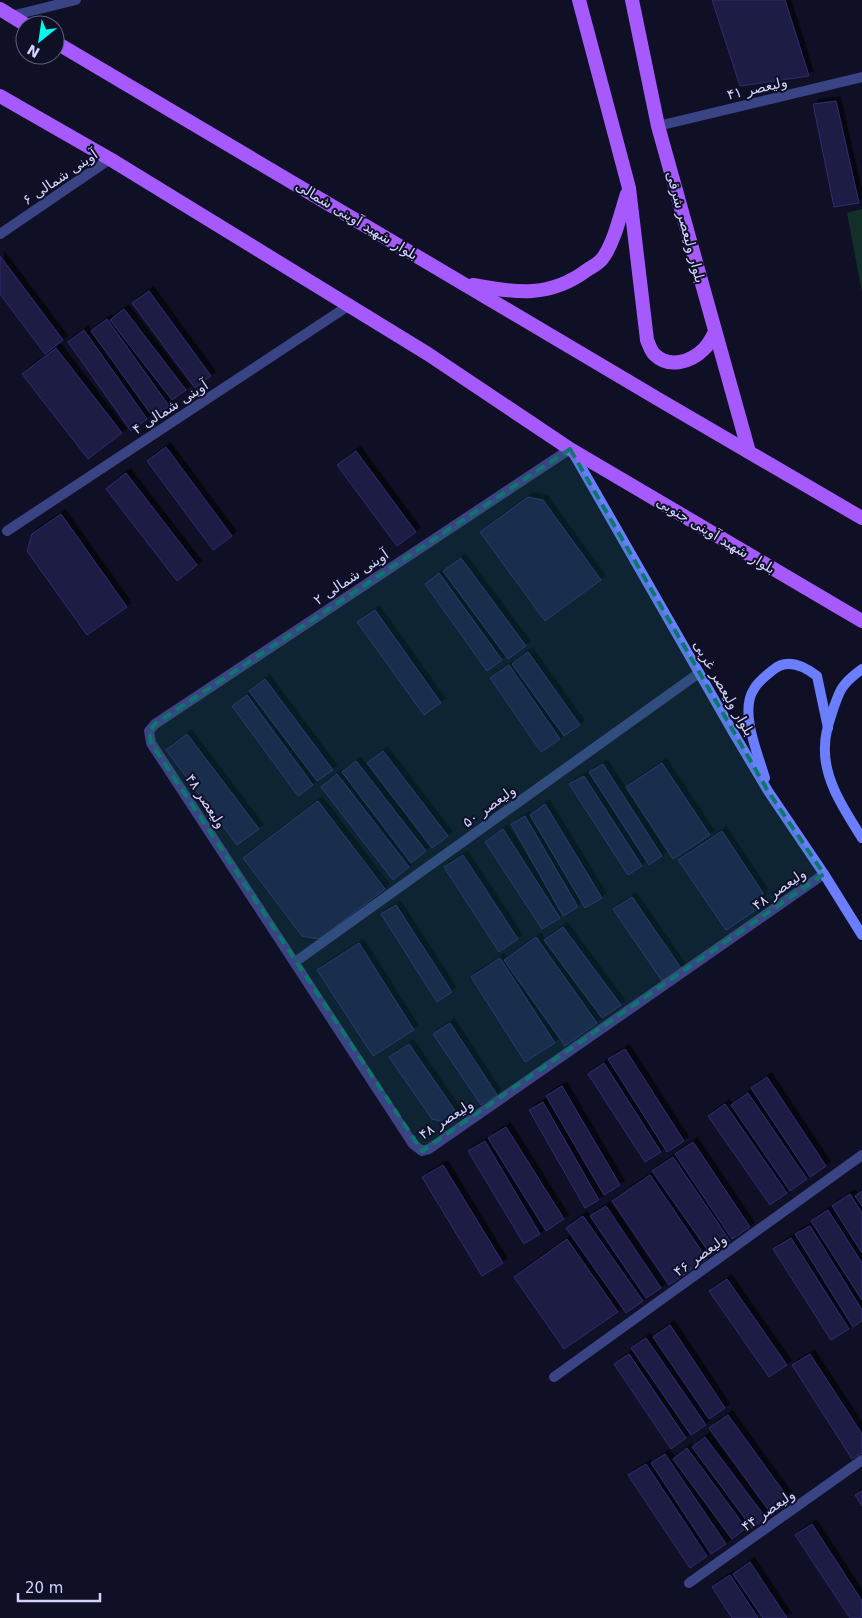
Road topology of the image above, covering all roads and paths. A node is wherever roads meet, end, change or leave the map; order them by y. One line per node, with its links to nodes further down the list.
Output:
1 (76, 0): 4 (street)
2 (579, 0): 10 (main road)
3 (632, 0): 8 (main road, بلوار ولیعصر شرقی)
4 (6, 13)
5 (65, 48): 12 (main road, بلوار شهید آوینی شمالی)
6 (862, 77): 8 (street, ولیعصر ۴۱)
7 (0, 96): 9 (main road)
8 (658, 126): 14 (main road, بلوار ولیعصر شرقی)
9 (110, 159): 11 (street, آوینی شمالی ۶); 13 (main road)
10 (629, 188): 12 (main road); 14 (main road)
11 (0, 234)
12 (463, 283): 16 (main road, بلوار شهید آوینی شمالی)
13 (348, 306): 15 (main road); 18 (street, آوینی شمالی ۴)
14 (715, 332): 16 (main road, بلوار ولیعصر شرقی)
15 (570, 449): 19 (main road, بلوار شهید آوینی جنوبی); 21 (main road, بلوار ولیعصر غربی); 23 (street, آوینی شمالی ۲)
16 (749, 452): 17 (main road)
17 (861, 516)
18 (7, 531)
19 (862, 621)
20 (862, 668): 22 (main road)
21 (700, 673): 24 (main road, بلوار ولیعصر غربی); 28 (street, ولیعصر ۵۰)
22 (828, 728): 24 (main road); 25 (main road)
23 (149, 731): 28 (street, ولیعصر ۴۸)
24 (768, 791): 26 (main road, بلوار ولیعصر غربی)
25 (862, 838)
26 (824, 874): 27 (main road, بلوار ولیعصر غربی); 28 (street, ولیعصر ۴۸)
27 (862, 935)
28 (295, 962)
29 (862, 1155): 30 (street, ولیعصر ۴۶)
30 (554, 1377)
31 (862, 1460): 32 (street, ولیعصر ۴۴)
32 (689, 1583)

